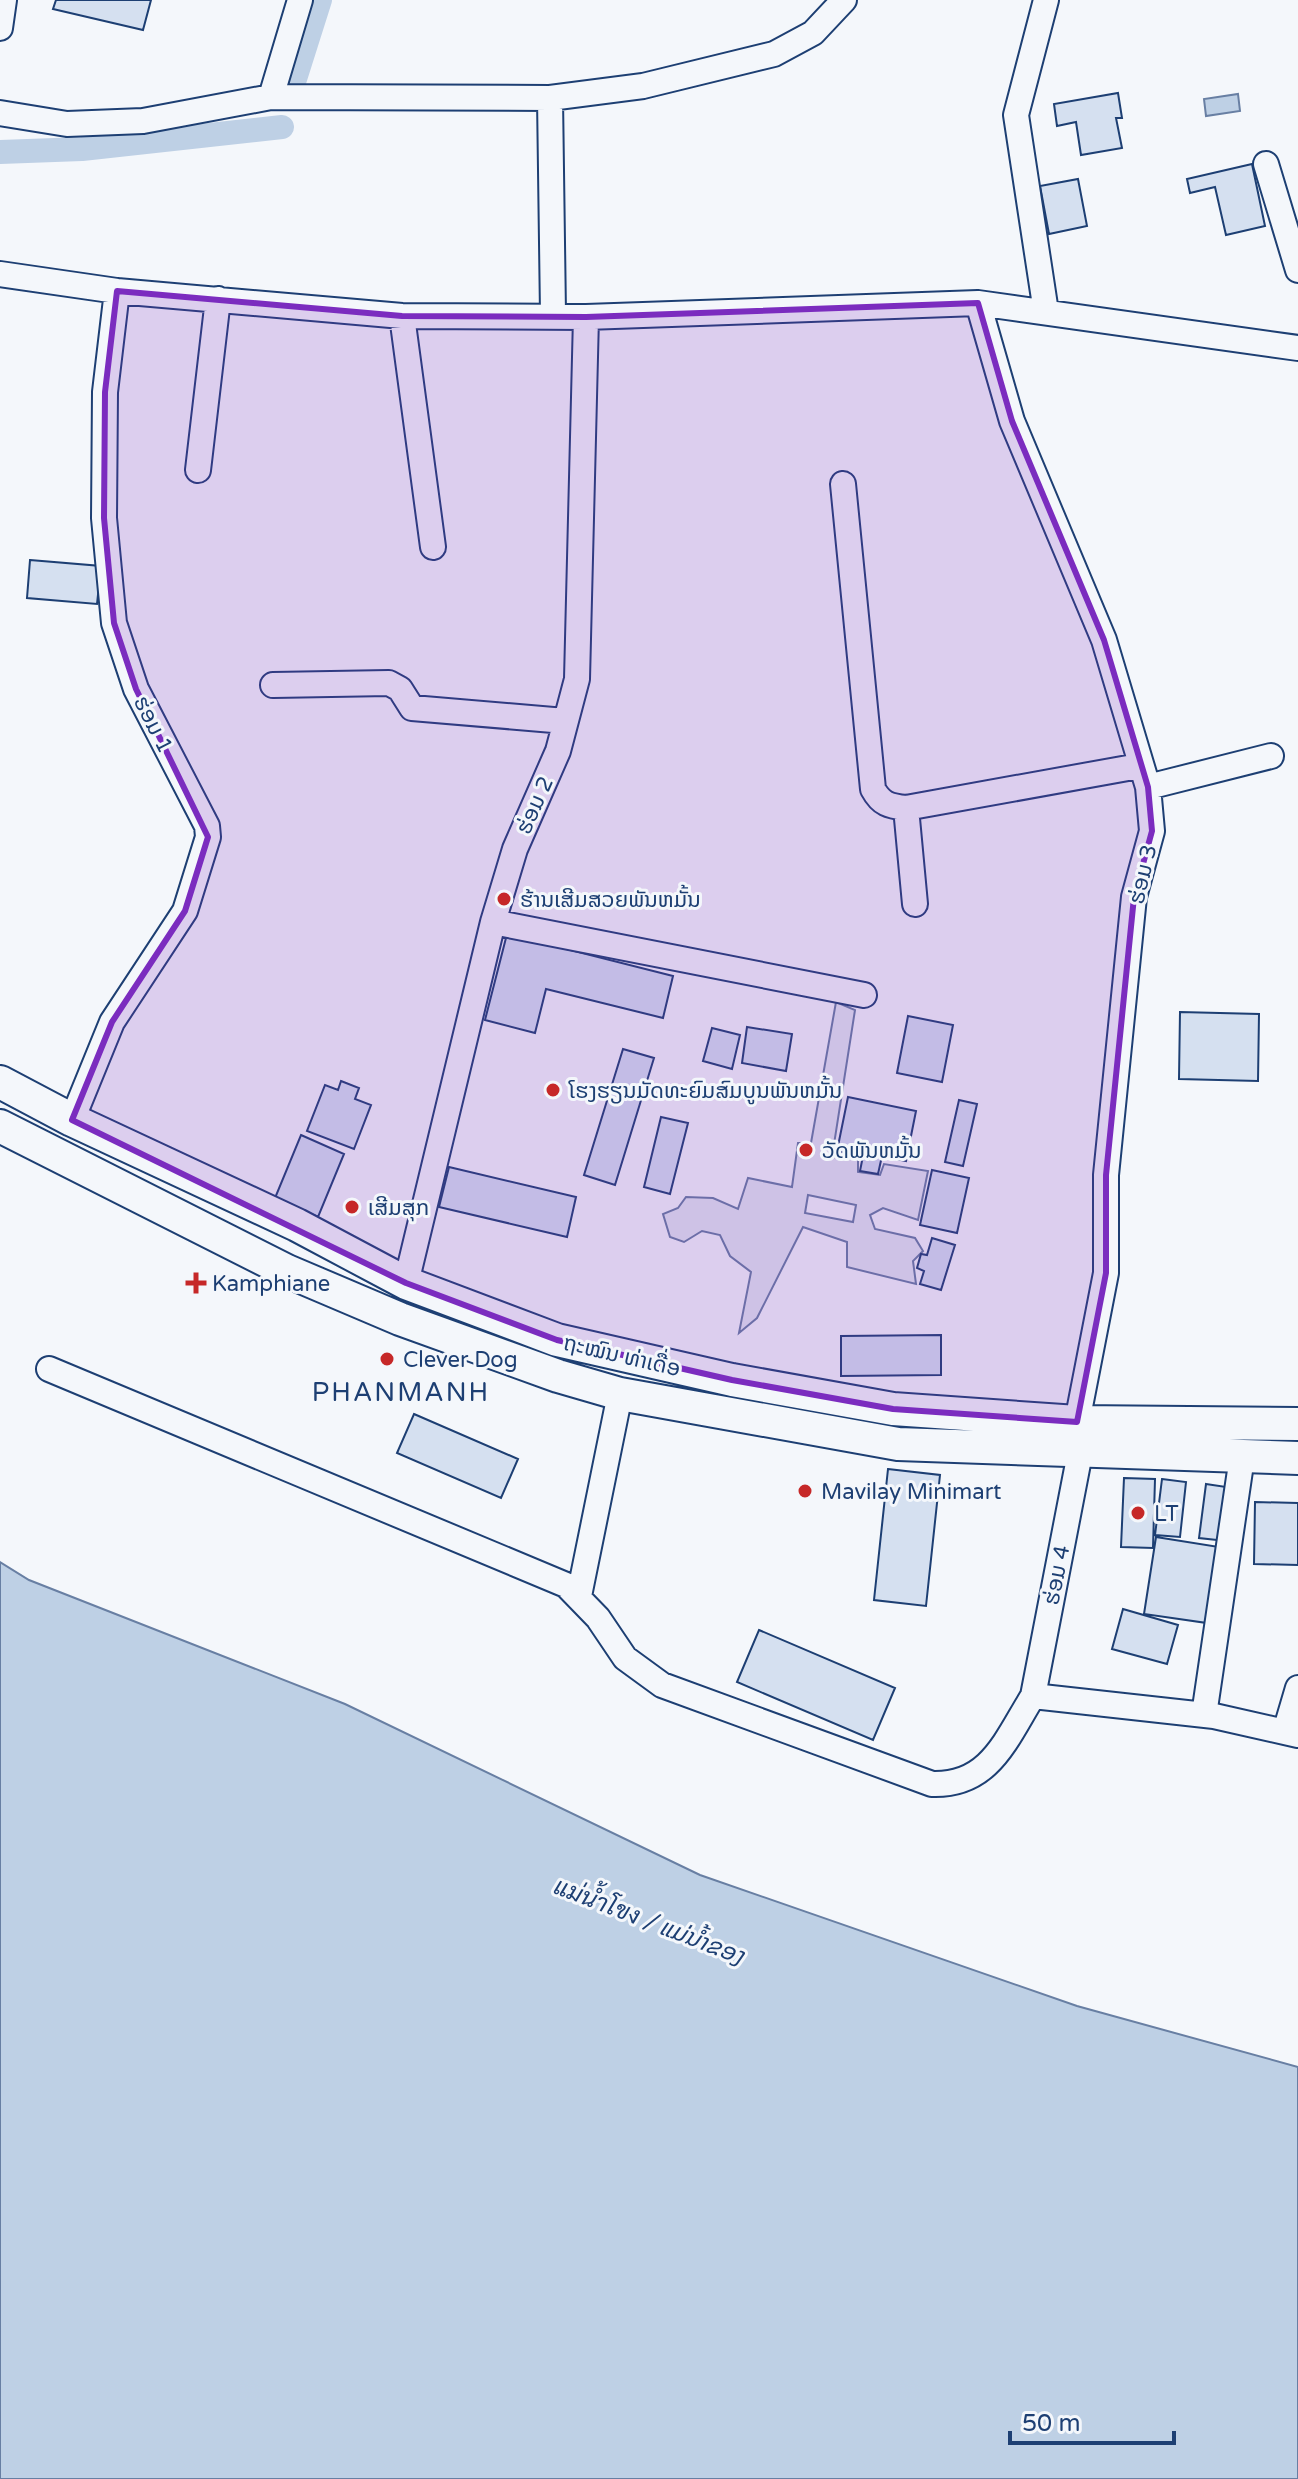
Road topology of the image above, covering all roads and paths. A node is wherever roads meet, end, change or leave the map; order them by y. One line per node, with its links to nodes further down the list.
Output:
1 (4, 0): 5 (street)
2 (300, 0): 6 (street)
3 (844, 0): 7 (street)
4 (1046, 0): 15 (street)
5 (0, 28)
6 (271, 97): 7 (street); 8 (street)
7 (550, 98): 16 (street)
8 (0, 113)
9 (1266, 164): 10 (street)
10 (1298, 270)
11 (0, 274): 12 (street)
12 (117, 291): 13 (street); 32 (street, ຮ່ອມ 1)
13 (218, 299): 17 (street); 20 (street)
14 (978, 303): 15 (street); 18 (street); 26 (street, ຮ່ອມ 3)
15 (1046, 312): 19 (street)
16 (553, 314): 17 (street); 18 (street)
17 (402, 316): 22 (street)
18 (586, 317): 24 (street, ຮ່ອມ 2)
19 (1298, 348)
20 (198, 470)
21 (843, 484): 27 (street)
22 (433, 547)
23 (273, 685): 24 (street)
24 (565, 721): 29 (street, ຮ່ອມ 2)
25 (1271, 756): 26 (street)
26 (1144, 777): 27 (street); 38 (street, ຮ່ອມ 3)
27 (906, 808): 28 (street)
28 (915, 904)
29 (493, 922): 30 (street); 34 (street, ຮ່ອມ 2)
30 (864, 995)
31 (0, 1082): 32 (main road, ຖະໝົນ ທ່າເດື່ອ)
32 (72, 1120): 34 (main road, ຖະໝົນ ທ່າເດື່ອ)
33 (0, 1126): 36 (main road, ຖະໝົນ ທ່າເດື່ອ)
34 (406, 1283): 38 (main road, ຖະໝົນ ທ່າເດື່ອ)
35 (49, 1369): 41 (street)
36 (620, 1394): 38 (main road, ຖະໝົນ ທ່າເດື່ອ); 41 (street)
37 (1298, 1424): 38 (main road, ຖະໝົນ ທ່າເດື່ອ)
38 (1078, 1438): 39 (main road, ຖະໝົນ ທ່າເດື່ອ); 43 (street, ຮ່ອມ 4)
39 (1242, 1457): 40 (main road, ຖະໝົນ ທ່າເດື່ອ); 44 (street)
40 (1298, 1458)
41 (579, 1596): 43 (street)
42 (1298, 1688): 45 (street)
43 (1033, 1696): 44 (street)
44 (1204, 1715): 45 (street)
45 (1292, 1734)

